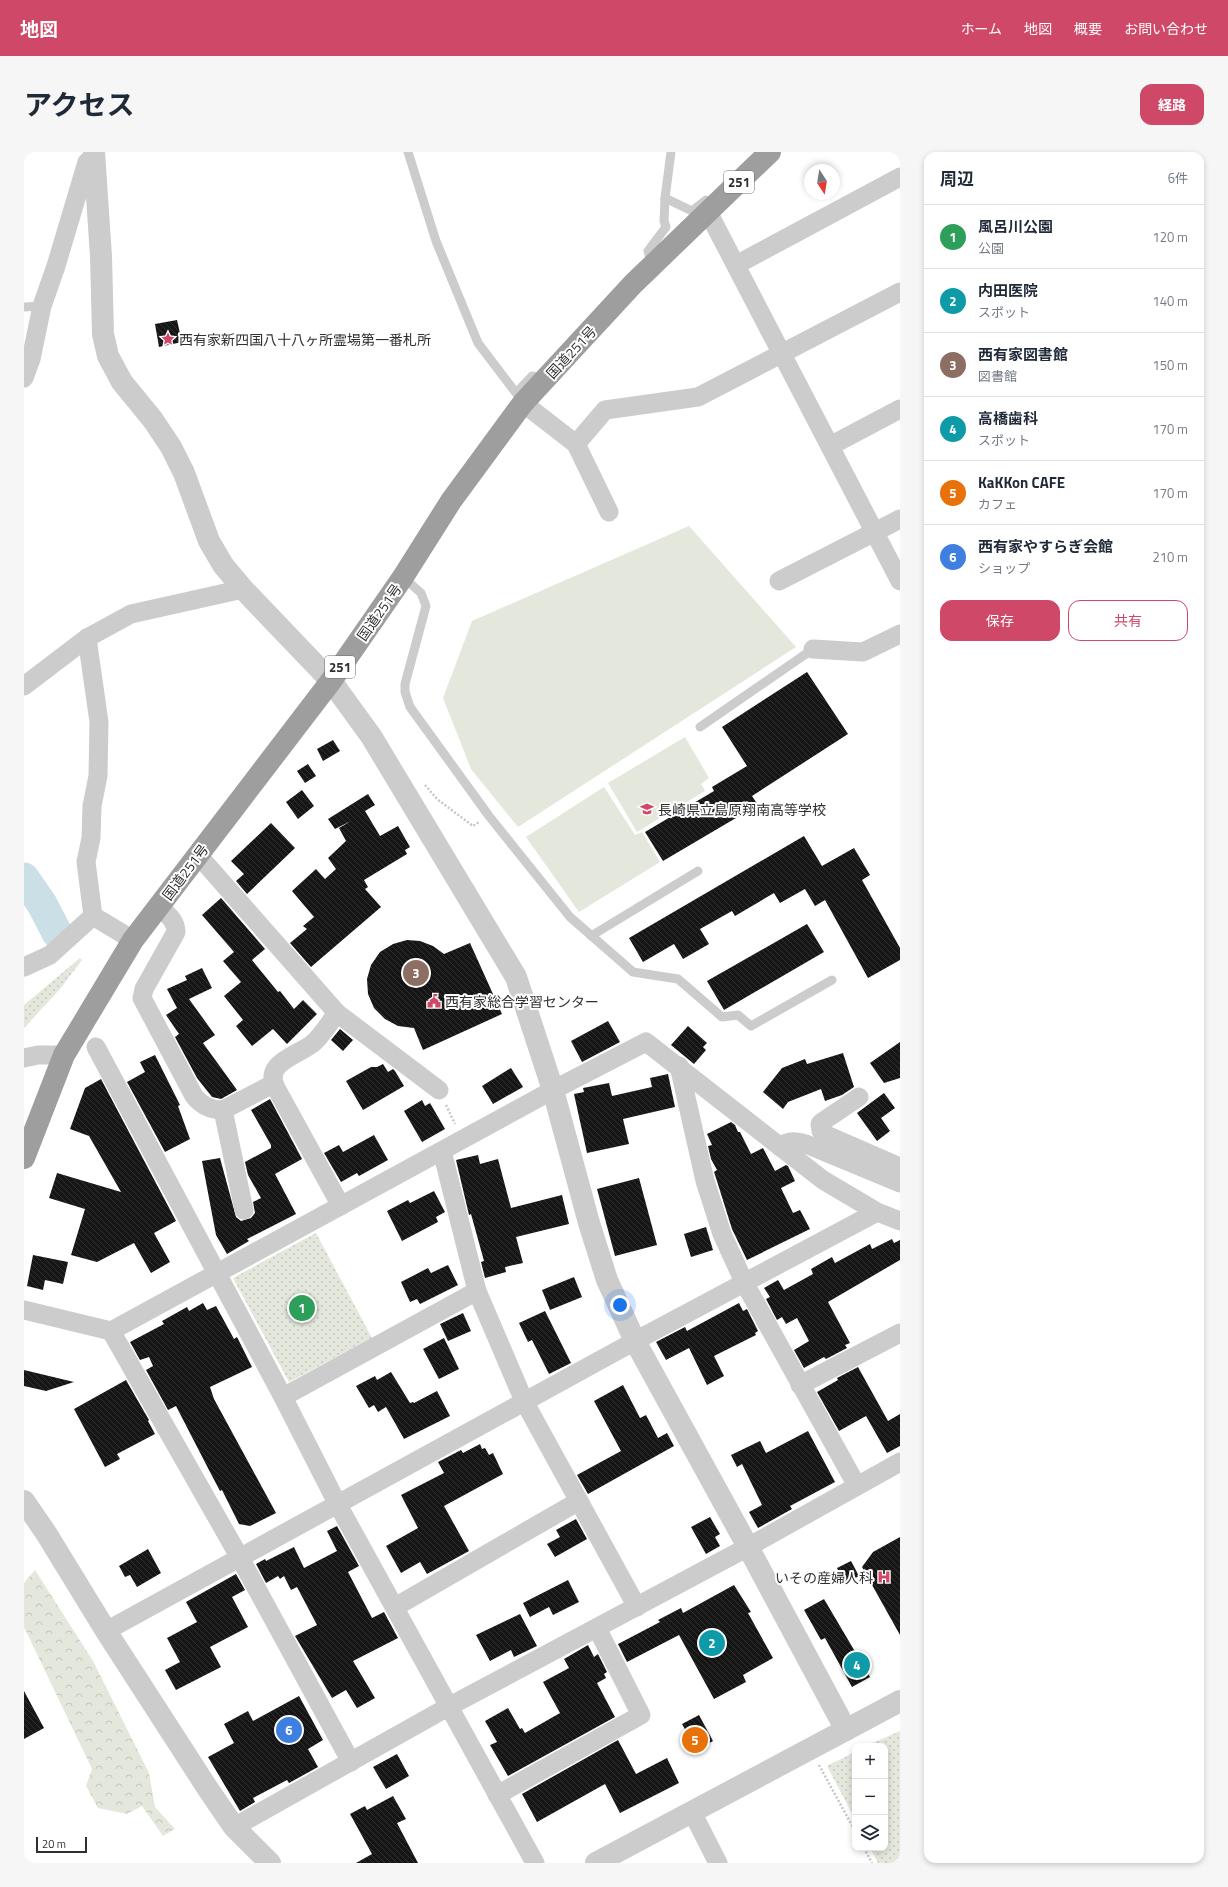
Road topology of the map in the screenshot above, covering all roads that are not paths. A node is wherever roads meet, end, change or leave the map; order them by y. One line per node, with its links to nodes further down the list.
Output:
1 (408, 152): 15 (lane)
2 (671, 152): 7 (lane)
3 (770, 152): 6 (highway, 国道251号 / 251)
4 (94, 154): 12 (street); 26 (street)
5 (900, 177): 9 (street)
6 (733, 188): 7 (lane); 8 (highway, 国道251号 / 251)
7 (666, 198): 10 (lane)
8 (708, 212): 9 (street); 10 (highway, 国道251号 / 251)
9 (736, 265): 13 (street)
10 (652, 266): 15 (highway, 国道251号 / 251)
11 (900, 292): 13 (street)
12 (33, 306): 14 (street)
13 (782, 353): 18 (street); 19 (street)
14 (24, 378)
15 (546, 378): 16 (highway, 国道251号 / 251)
16 (523, 403): 18 (street); 23 (highway, 国道251号 / 251)
17 (900, 409): 19 (street)
18 (576, 444): 20 (street)
19 (830, 446): 22 (street)
20 (609, 512)
21 (900, 519): 22 (street)
22 (875, 532): 24 (street); 25 (street)
23 (403, 577): 30 (highway, 国道251号 / 251); 37 (lane)
24 (779, 581)
25 (900, 581)
26 (243, 589): 28 (street); 30 (street)
27 (900, 634): 29 (street)
28 (87, 638): 31 (street); 36 (street)
29 (812, 649): 32 (lane)
30 (331, 681): 33 (highway, 国道251号 / 251); 48 (street)
31 (24, 686)
32 (700, 728)
33 (198, 855): 35 (highway, 国道251号 / 251); 41 (street)
34 (698, 871): 37 (lane)
35 (159, 907): 38 (highway, 国道251号 / 251); 50 (street)
36 (93, 916): 38 (street); 39 (street)
37 (591, 936): 40 (lane)
38 (133, 940): 43 (highway, 国道251号 / 251)
39 (24, 967)
40 (832, 980)
41 (338, 1013): 46 (street); 47 (street)
42 (96, 1047): 60 (street)
43 (64, 1055): 44 (street); 53 (highway, 国道251号 / 251)
44 (24, 1058)
45 (679, 1066): 48 (street); 51 (street); 61 (street)
46 (273, 1084): 50 (street); 56 (street)
47 (439, 1090)
48 (554, 1090): 52 (street); 66 (street)
49 (859, 1097): 54 (street)
50 (223, 1110): 57 (street)
51 (780, 1147): 55 (street); 58 (street)
52 (442, 1151): 56 (street); 62 (street)
53 (24, 1158)
54 (900, 1167)
55 (900, 1183)
56 (341, 1206): 60 (street)
57 (244, 1210)
58 (877, 1212): 59 (street); 61 (street)
59 (900, 1221)
60 (217, 1273): 64 (street); 68 (street)
61 (744, 1282): 66 (street); 67 (street)
62 (477, 1291): 68 (street); 69 (street)
63 (24, 1310): 64 (street)
64 (111, 1331): 76 (street)
65 (900, 1333): 67 (street)
66 (635, 1341): 69 (street); 75 (street)
67 (800, 1385): 71 (street)
68 (283, 1397): 74 (street)
69 (524, 1401): 73 (street); 74 (street)
70 (900, 1462): 71 (street)
71 (857, 1486): 75 (street)
72 (24, 1501): 80 (street)
73 (579, 1501): 77 (street); 78 (street)
74 (337, 1504): 76 (street); 77 (street)
75 (748, 1547): 78 (street); 83 (street)
76 (240, 1558): 80 (street); 84 (street)
77 (395, 1607): 82 (street)
78 (636, 1607): 79 (street)
79 (596, 1628): 82 (street); 85 (street)
80 (106, 1631): 87 (street)
81 (900, 1700): 83 (street)
82 (448, 1707): 84 (street); 85 (street)
83 (846, 1730): 86 (street)
84 (351, 1762): 87 (street)
85 (497, 1795): 90 (street)
86 (692, 1812): 88 (street); 91 (street)
87 (234, 1827): 89 (street)
88 (607, 1860)
89 (270, 1863)
90 (535, 1863)
91 (718, 1863)

